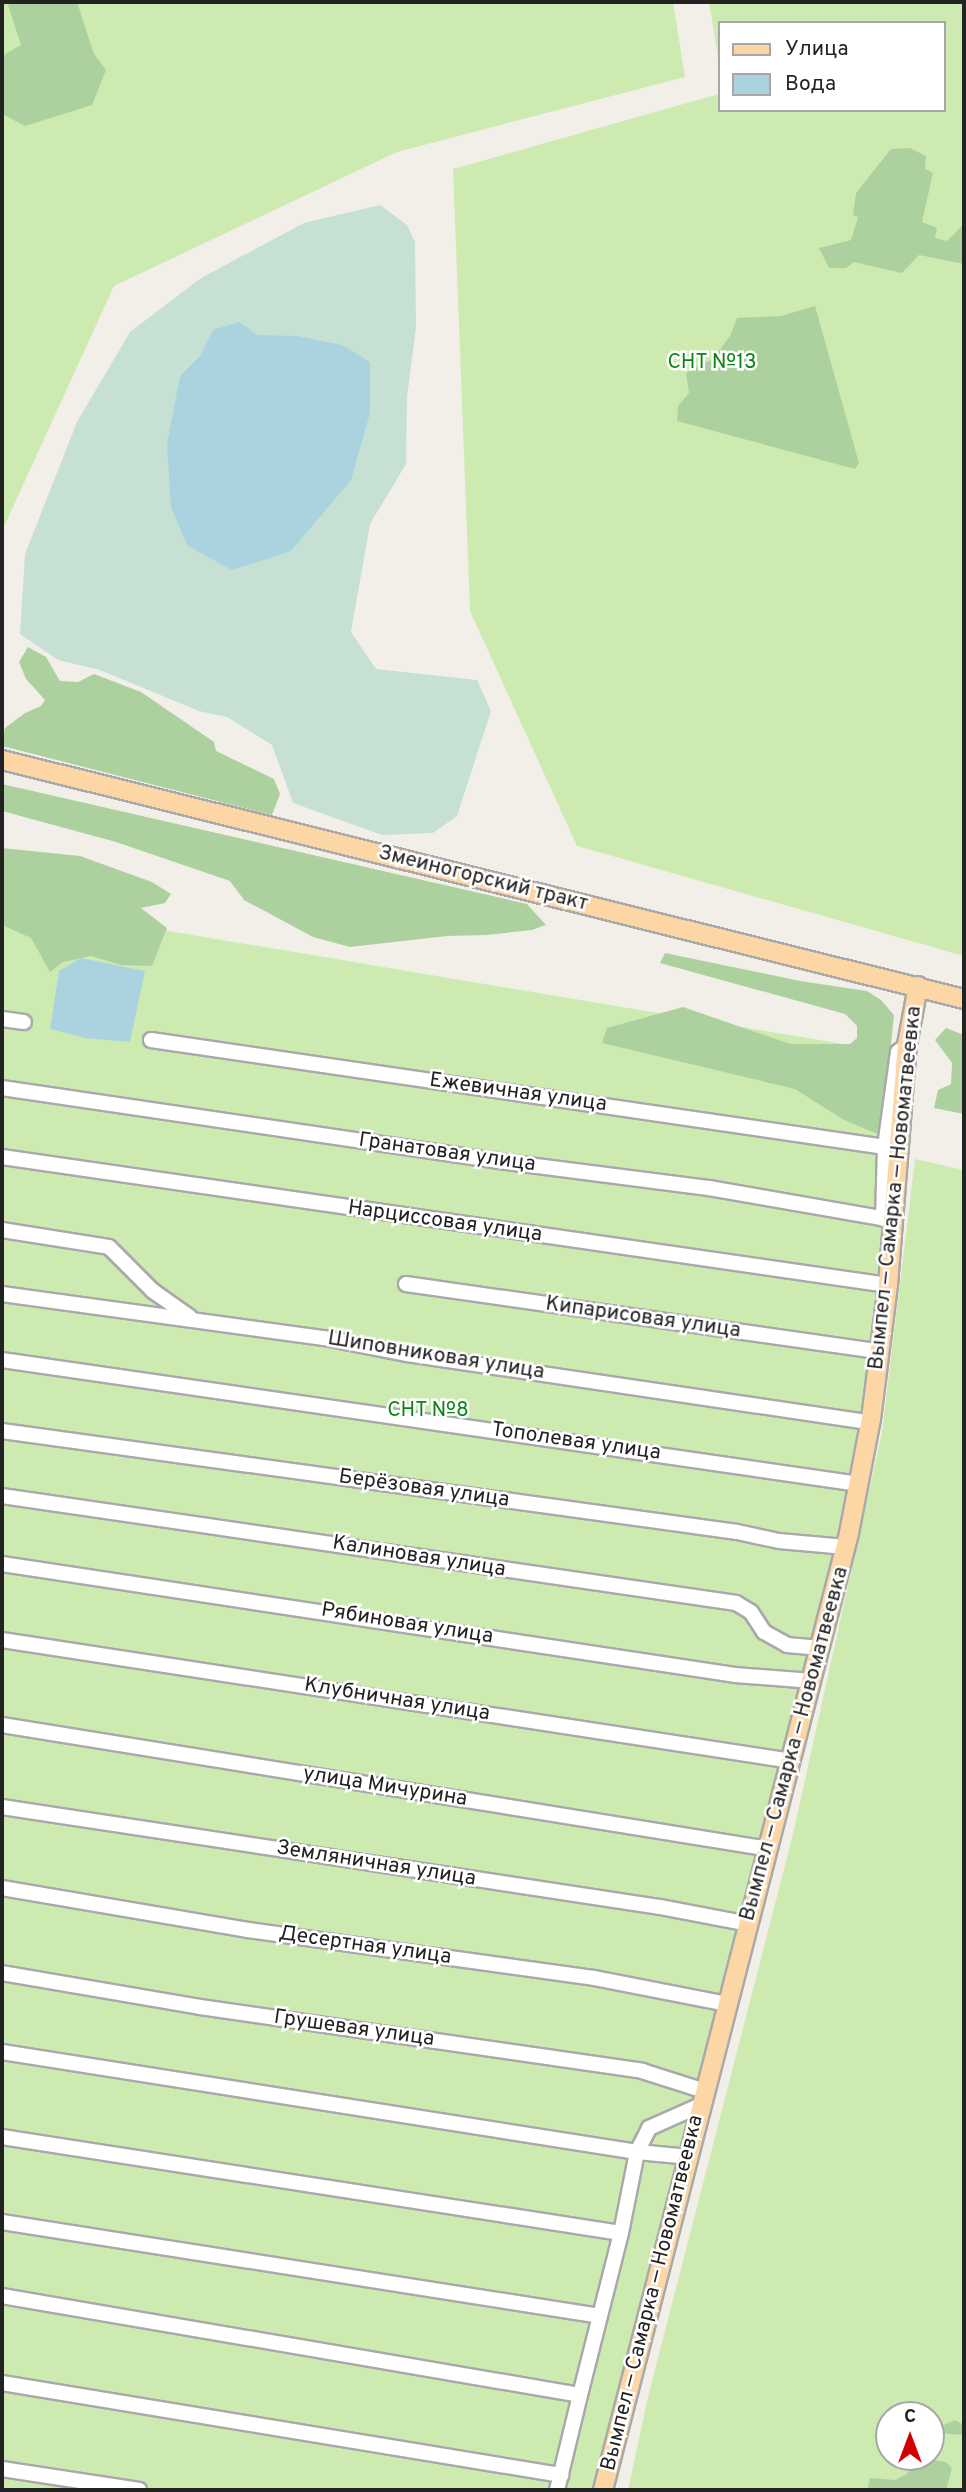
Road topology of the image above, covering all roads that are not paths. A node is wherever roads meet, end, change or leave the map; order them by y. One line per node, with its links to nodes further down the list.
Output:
1 (2, 761): 2 (main road, Змеиногорский тракт)
2 (918, 986): 3 (main road, Змеиногорский тракт); 7 (main road, Вымпел — Самарка — Новоматвеевка)
3 (964, 999)
4 (2, 1019): 5 (street)
5 (24, 1022)
6 (151, 1040): 9 (street, Ежевичная улица)
7 (907, 1045): 9 (street); 11 (main road, Вымпел — Самарка — Новоматвеевка)
8 (2, 1088): 11 (street, Гранатовая улица)
9 (885, 1147): 11 (street)
10 (2, 1157): 14 (street, Нарциссовая улица)
11 (888, 1219): 14 (main road, Вымпел — Самарка — Новоматвеевка)
12 (2, 1230): 16 (street)
13 (406, 1284): 17 (street, Кипарисовая улица)
14 (888, 1285): 17 (main road, Вымпел — Самарка — Новоматвеевка)
15 (2, 1294): 16 (street, Шиповниковая улица)
16 (191, 1318): 19 (street, Шиповниковая улица)
17 (879, 1352): 19 (main road, Вымпел — Самарка — Новоматвеевка)
18 (2, 1360): 21 (street, Тополевая улица)
19 (870, 1422): 21 (main road, Вымпел — Самарка — Новоматвеевка)
20 (2, 1431): 23 (street, Берёзовая улица)
21 (859, 1484): 23 (main road, Вымпел — Самарка — Новоматвеевка)
22 (2, 1496): 26 (street, Калиновая улица)
23 (846, 1547): 26 (main road, Вымпел — Самарка — Новоматвеевка)
24 (2, 1564): 27 (street, Рябиновая улица)
25 (2, 1640): 29 (street, Клубничная улица)
26 (821, 1647): 27 (main road, Вымпел — Самарка — Новоматвеевка)
27 (813, 1681): 29 (main road, Вымпел — Самарка — Новоматвеевка)
28 (2, 1725): 31 (street, улица Мичурина)
29 (792, 1761): 31 (main road, Вымпел — Самарка — Новоматвеевка)
30 (2, 1807): 33 (street, Земляничная улица)
31 (769, 1849): 33 (main road, Вымпел — Самарка — Новоматвеевка)
32 (2, 1888): 35 (street, Десертная улица)
33 (748, 1924): 35 (main road, Вымпел — Самарка — Новоматвеевка)
34 (2, 1973): 37 (street, Грушевая улица)
35 (727, 2004): 37 (main road, Вымпел — Самарка — Новоматвеевка)
36 (2, 2052): 39 (street)
37 (703, 2098): 39 (street); 40 (main road, Вымпел — Самарка — Новоматвеевка)
38 (2, 2137): 42 (street)
39 (637, 2152): 40 (street); 42 (street)
40 (690, 2157): 51 (main road, Вымпел — Самарка — Новоматвеевка)
41 (2, 2222): 44 (street)
42 (621, 2233): 44 (street)
43 (2, 2296): 46 (street)
44 (600, 2316): 46 (street)
45 (2, 2383): 48 (street)
46 (580, 2395): 48 (street)
47 (2, 2469): 49 (street)
48 (561, 2475): 50 (street)
49 (139, 2490)
50 (557, 2490)
51 (603, 2490)

